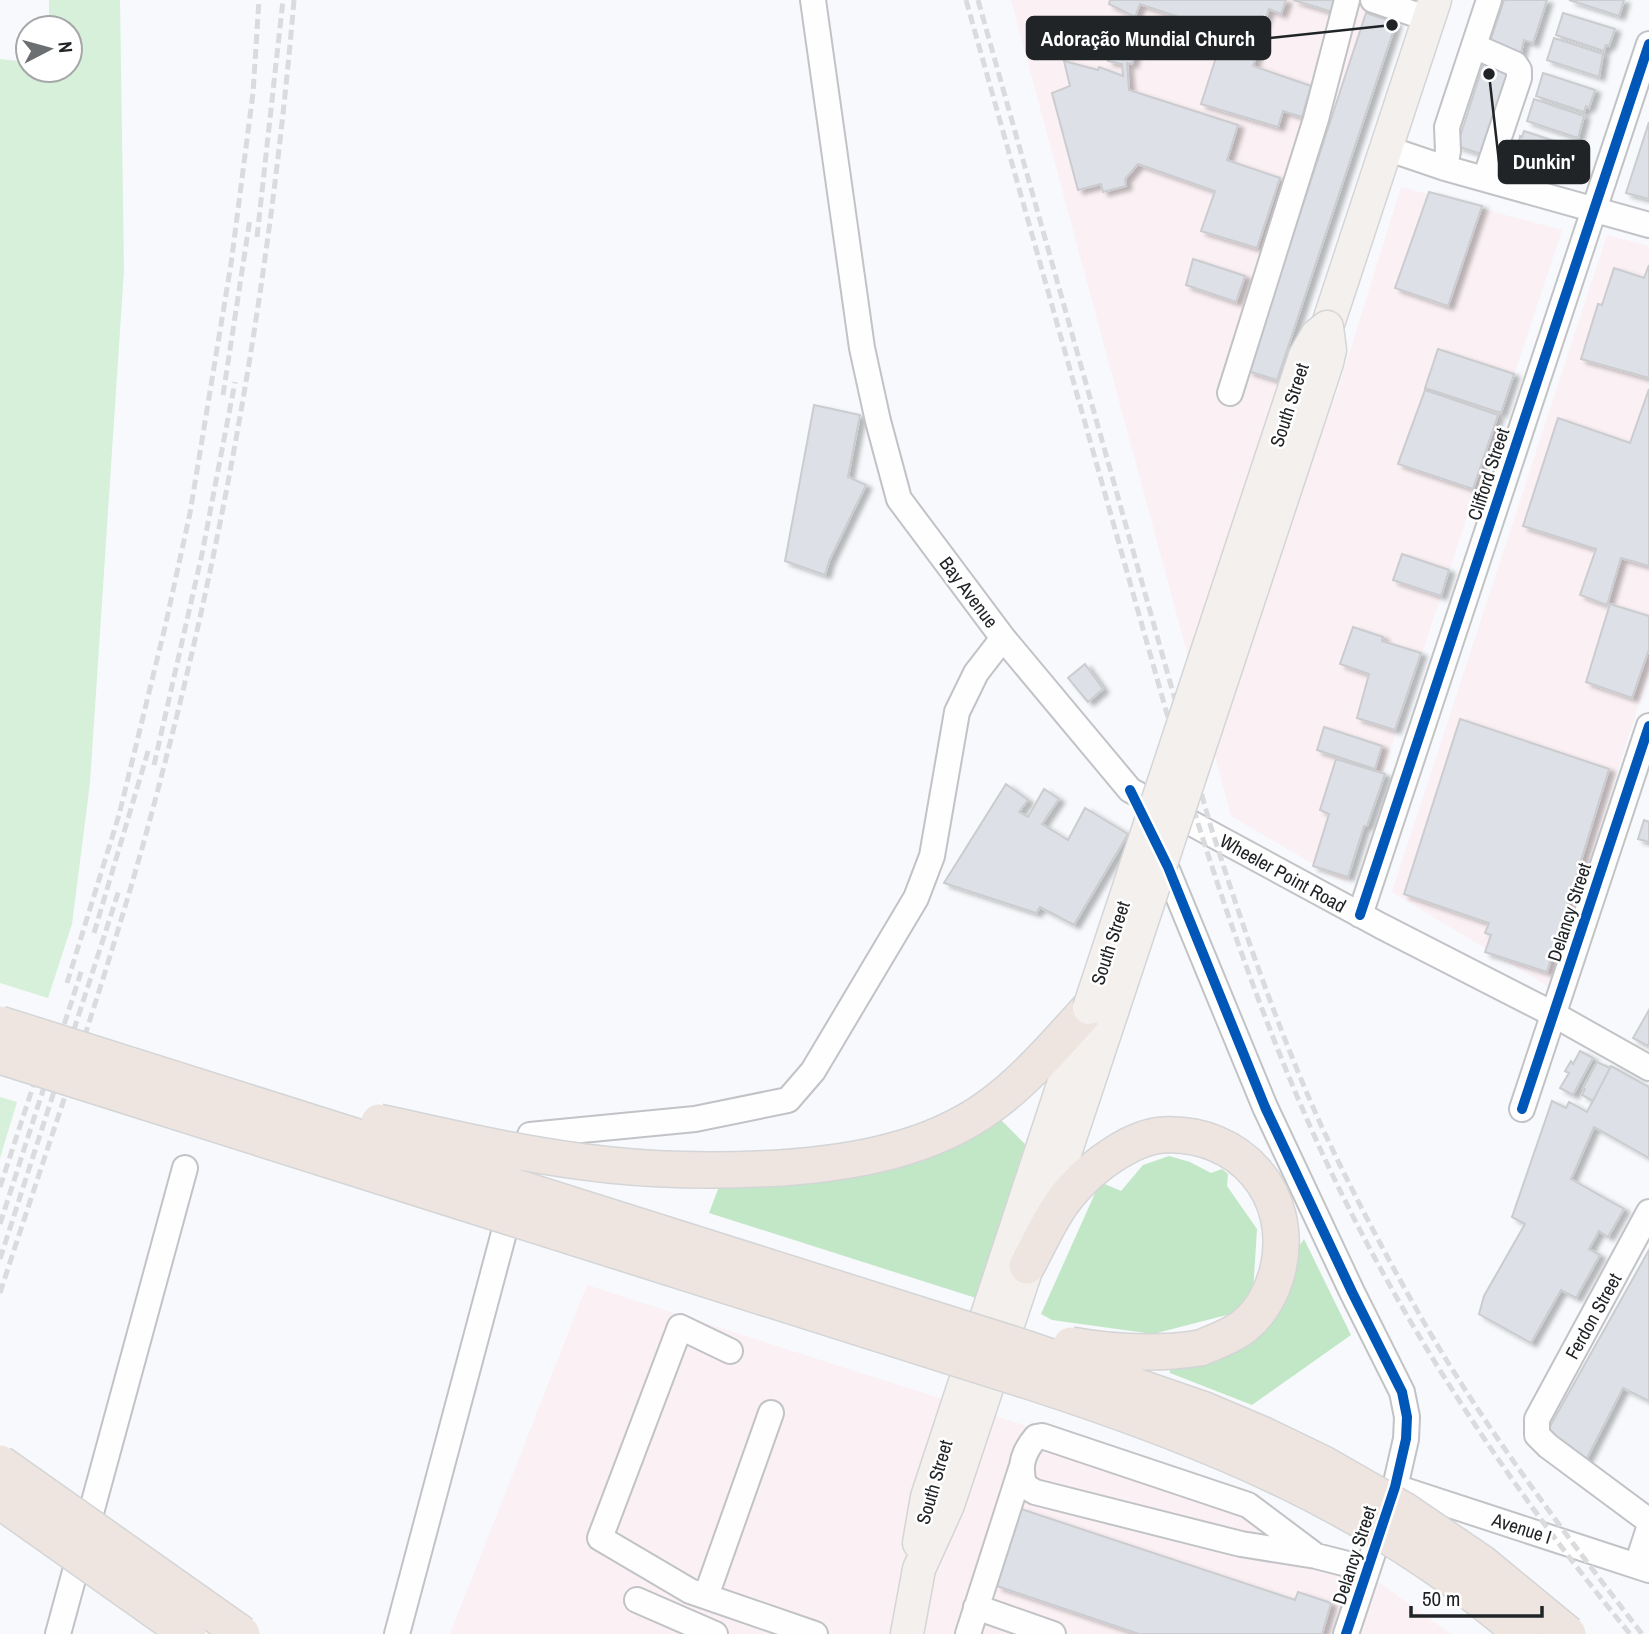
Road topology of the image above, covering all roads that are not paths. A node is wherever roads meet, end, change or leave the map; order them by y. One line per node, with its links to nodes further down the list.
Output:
1 (813, 0): 14 (street, Bay Avenue)
2 (1348, 0): 13 (street)
3 (1373, 0): 5 (street)
4 (1489, 0): 7 (street)
5 (1432, 10): 8 (main road, South Street)
6 (1649, 44): 11 (street, Clifford Street)
7 (1474, 46): 9 (street); 10 (street)
8 (1385, 148): 9 (street); 18 (main road, South Street, bridge)
9 (1445, 168): 10 (street)
10 (1485, 179): 11 (street)
11 (1594, 211): 12 (street); 17 (street, Clifford Street)
12 (1649, 225)
13 (1230, 393)
14 (1003, 638): 16 (street, Wheeler Point Road); 48 (street, Bay Avenue)
15 (1649, 726): 19 (street, Delancy Street)
16 (1130, 790): 17 (street, Wheeler Point Road); 33 (street, Delancy Street)
17 (1360, 915): 19 (street, Wheeler Point Road)
18 (1100, 1011): 23 (highway, bridge); 27 (main road, South Street); 39 (main road, South Street)
19 (1553, 1014): 22 (street, Wheeler Point Road); 24 (street, Delancy Street)
20 (0, 1024): 23 (highway, bridge)
21 (0, 1056): 56 (highway, bridge)
22 (1649, 1068)
23 (145, 1069): 28 (highway, bridge)
24 (1522, 1109)
25 (185, 1168): 45 (street)
26 (1649, 1212): 35 (street, Ferdon Street)
27 (1027, 1266): 28 (highway, bridge); 39 (main road, South Street)
28 (873, 1299): 57 (highway, bridge)
29 (730, 1350): 41 (street)
30 (771, 1413): 41 (street)
31 (0, 1463): 47 (highway, bridge)
32 (1021, 1469): 37 (street); 37 (street); 44 (street)
33 (1395, 1487): 38 (street, Avenue I); 40 (street, Delancy Street)
34 (0, 1501): 46 (highway, bridge)
35 (1649, 1521)
36 (1649, 1528): 38 (street)
37 (1316, 1556): 40 (street)
38 (1643, 1568)
39 (919, 1569): 52 (main road, South Street)
40 (1367, 1569): 55 (street, Delancy Street)
41 (706, 1596): 43 (street)
42 (637, 1600): 49 (street)
43 (737, 1607): 50 (street); 51 (street)
44 (976, 1607): 53 (street); 54 (street)
45 (58, 1634)
46 (188, 1634)
47 (242, 1634)
48 (397, 1634)
49 (715, 1634)
50 (726, 1634)
51 (815, 1634)
52 (907, 1634)
53 (968, 1634)
54 (1053, 1634)
55 (1346, 1634)
56 (1522, 1634)
57 (1568, 1634)

